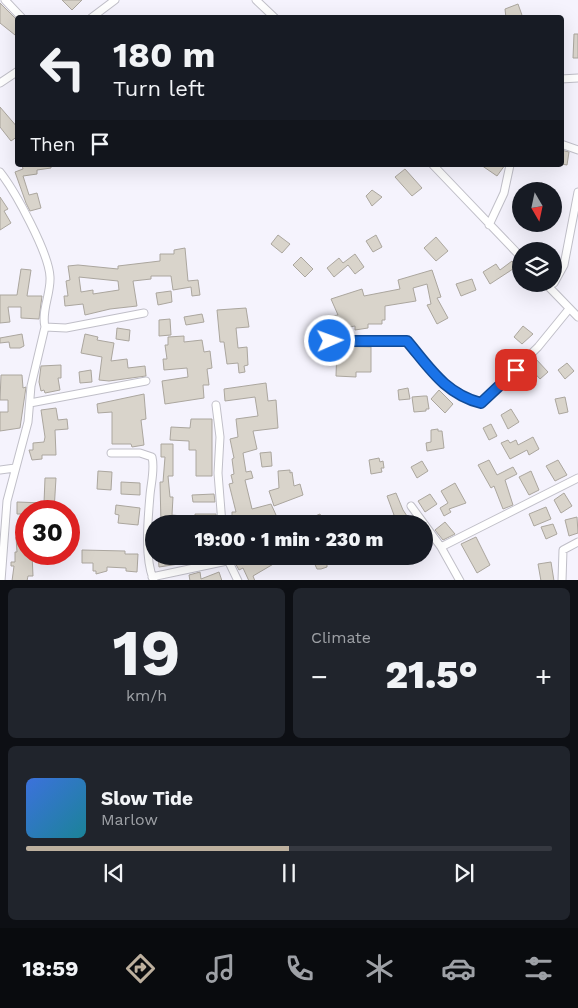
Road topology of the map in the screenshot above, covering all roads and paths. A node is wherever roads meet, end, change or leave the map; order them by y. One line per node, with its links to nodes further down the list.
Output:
1 (5, 0): 4 (street)
2 (115, 0): 5 (street)
3 (256, 0): 6 (street)
4 (19, 15)
5 (95, 15)
6 (272, 15)
7 (15, 73): 10 (street)
8 (578, 78): 9 (street)
9 (564, 79)
10 (0, 83)
11 (564, 145): 12 (street)
12 (578, 150)
13 (435, 167): 17 (street)
14 (510, 167): 17 (street)
15 (0, 172): 24 (street)
16 (578, 192): 19 (street)
17 (489, 225): 18 (street)
18 (512, 248)
19 (562, 268)
20 (556, 292): 21 (street)
21 (569, 308): 23 (street); 25 (street)
22 (144, 313): 24 (street)
23 (578, 317)
24 (44, 327): 27 (street)
25 (330, 341)
26 (146, 381): 27 (street)
27 (30, 403): 30 (street)
28 (216, 405): 34 (street)
29 (111, 452): 39 (street)
30 (15, 468): 31 (street); 40 (street)
31 (0, 470)
32 (577, 480): 36 (street)
33 (411, 506): 36 (street)
34 (221, 515)
35 (578, 542): 43 (street)
36 (441, 547): 42 (street)
37 (202, 565): 39 (street)
38 (230, 565): 41 (street)
39 (153, 579)
40 (1, 580)
41 (238, 580)
42 (460, 580)
43 (562, 580)

